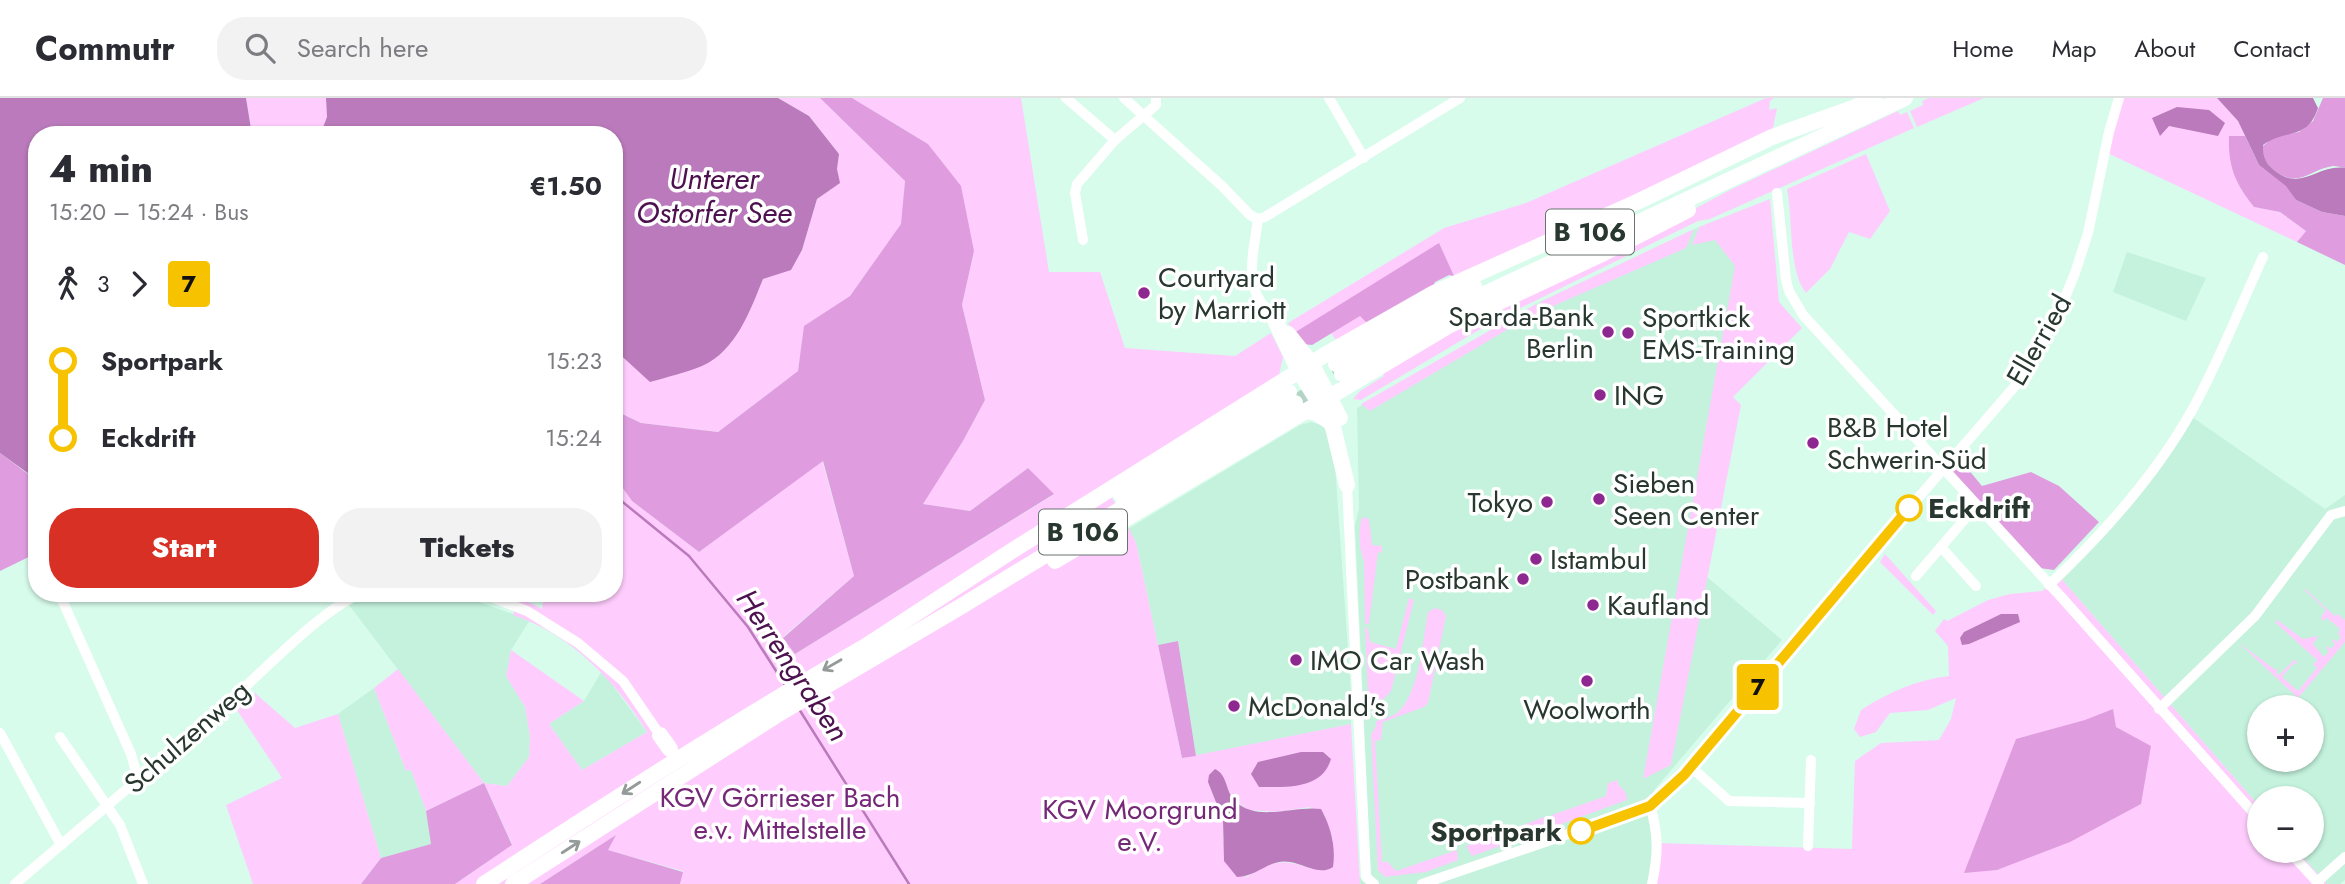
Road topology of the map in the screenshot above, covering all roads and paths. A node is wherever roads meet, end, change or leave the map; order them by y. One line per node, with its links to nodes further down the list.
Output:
1 (1066, 98): 11 (street)
2 (1124, 98): 10 (street)
3 (1156, 98): 10 (street)
4 (1329, 98): 12 (street)
5 (1460, 98): 12 (street)
6 (1875, 98): 9 (highway, B 106)
7 (1905, 98): 9 (highway, B 106)
8 (2119, 98): 20 (street, Ellerried)
9 (1851, 115): 18 (highway, B 106); 18 (highway)
10 (1144, 117): 11 (street); 14 (street)
11 (1115, 139): 15 (street)
12 (1364, 158): 14 (street)
13 (1777, 192): 20 (street)
14 (1258, 219): 17 (street)
15 (1083, 240)
16 (2263, 257): 26 (street)
17 (1275, 320): 18 (highway)
18 (1313, 381): 19 (highway); 19 (highway); 31 (highway, B 106); 31 (highway)
19 (1336, 421): 21 (highway)
20 (1943, 468): 22 (street); 40 (street, Ellerried)
21 (1347, 485): 56 (street)
22 (1976, 506): 24 (street); 26 (street)
23 (2345, 511): 33 (street)
24 (1941, 547): 25 (street); 27 (street)
25 (1916, 576)
26 (2049, 585): 33 (street)
27 (1976, 586)
28 (63, 602): 42 (street)
29 (344, 602): 42 (street, Schulzenweg)
30 (504, 602): 36 (street)
31 (868, 652): 32 (highway, B 106)
32 (776, 707): 34 (highway, B 106); 55 (highway, B 106, one-way to 32)
33 (2159, 709): 46 (street)
34 (746, 716): 38 (highway); 41 (highway, B 106)
35 (0, 733): 47 (street)
36 (660, 735): 38 (highway)
37 (60, 737): 44 (street)
38 (670, 749): 41 (highway)
39 (1811, 760): 43 (street)
40 (1691, 766): 43 (street); 45 (street, Ellerried)
41 (661, 769): 54 (highway, B 106, one-way to 54)
42 (138, 779): 44 (street, Schulzenweg)
43 (1810, 803): 48 (street)
44 (107, 806): 47 (street, Schulzenweg); 53 (street)
45 (1650, 806): 57 (street, Ellerried); 58 (street)
46 (2247, 806)
47 (61, 845): 52 (street, Schulzenweg)
48 (1808, 846)
49 (2345, 857): 51 (street)
50 (2300, 863): 51 (street)
51 (2318, 883)
52 (15, 884)
53 (143, 884)
54 (484, 884)
55 (513, 884)
56 (1374, 884)
57 (1422, 884)
58 (1652, 884)

